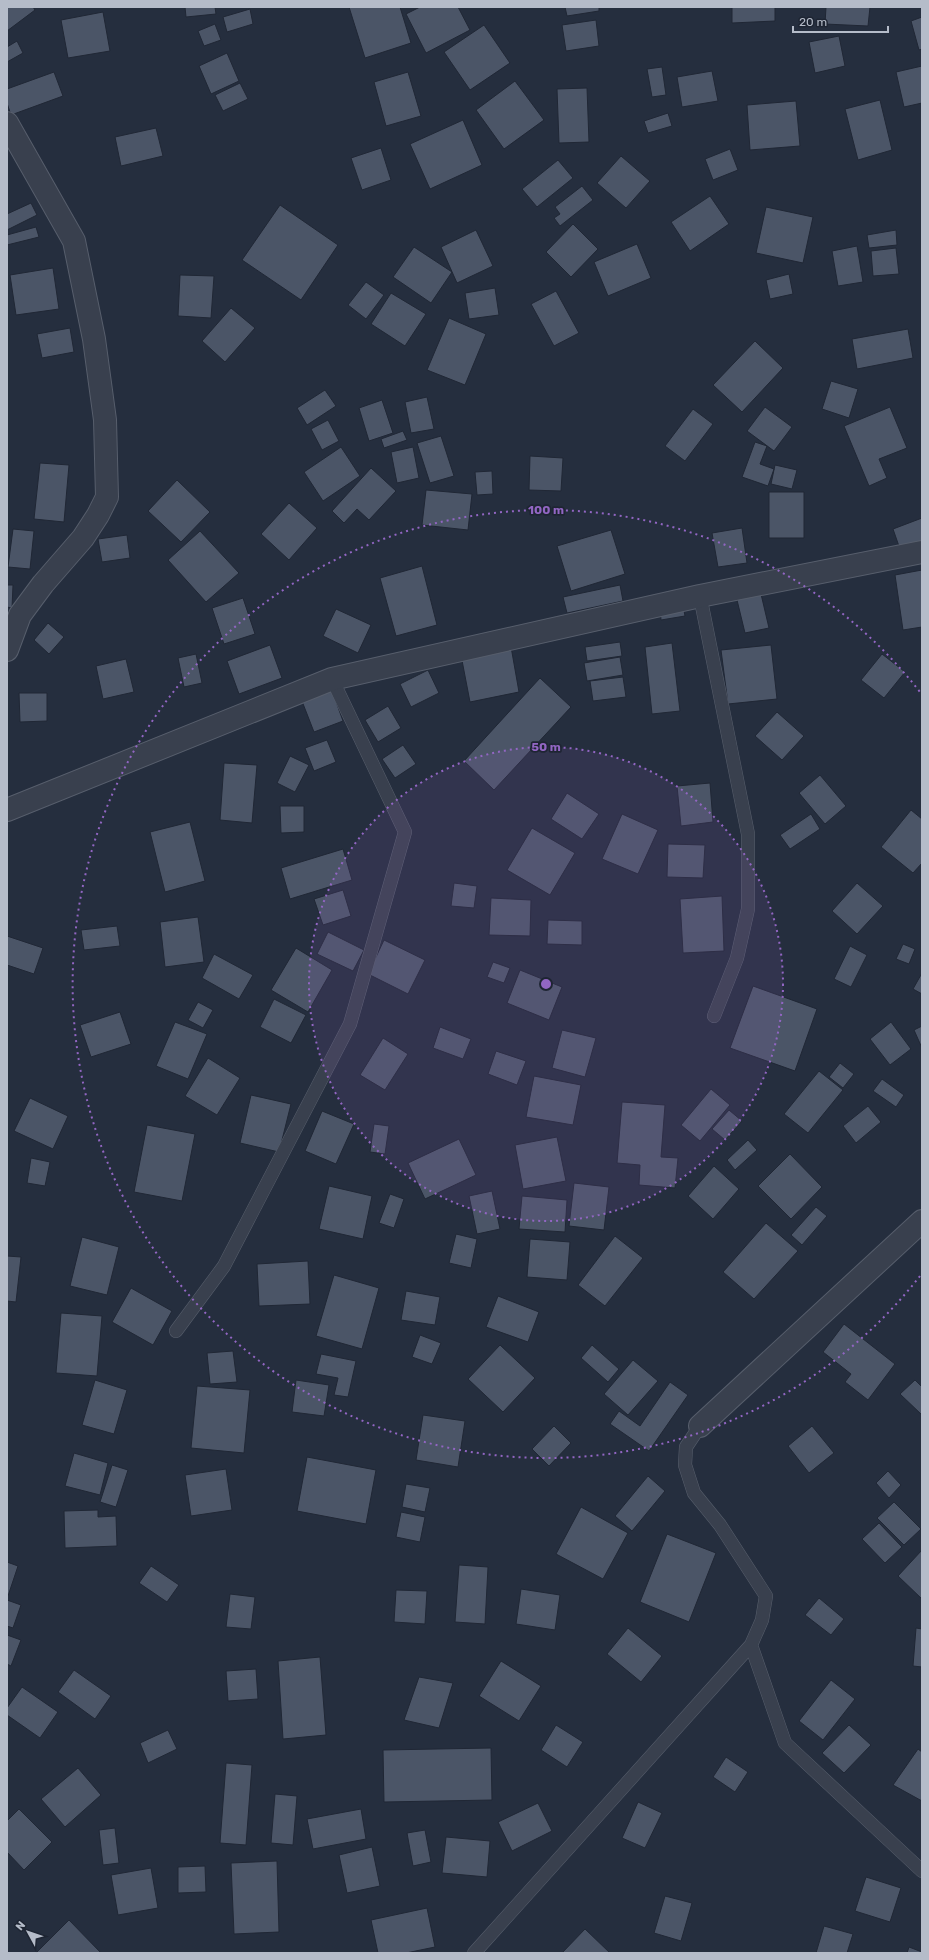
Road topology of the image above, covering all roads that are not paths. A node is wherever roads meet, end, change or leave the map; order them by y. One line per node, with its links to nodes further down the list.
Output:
1 (7, 123): 4 (street)
2 (922, 552): 3 (street)
3 (700, 596): 5 (street); 7 (lane)
4 (7, 650)
5 (332, 679): 6 (street); 9 (lane)
6 (7, 810)
7 (714, 1016)
8 (922, 1221): 10 (street)
9 (176, 1331)
10 (700, 1426): 11 (lane)
11 (751, 1645): 12 (lane); 13 (lane)
12 (922, 1871)
13 (474, 1953)

